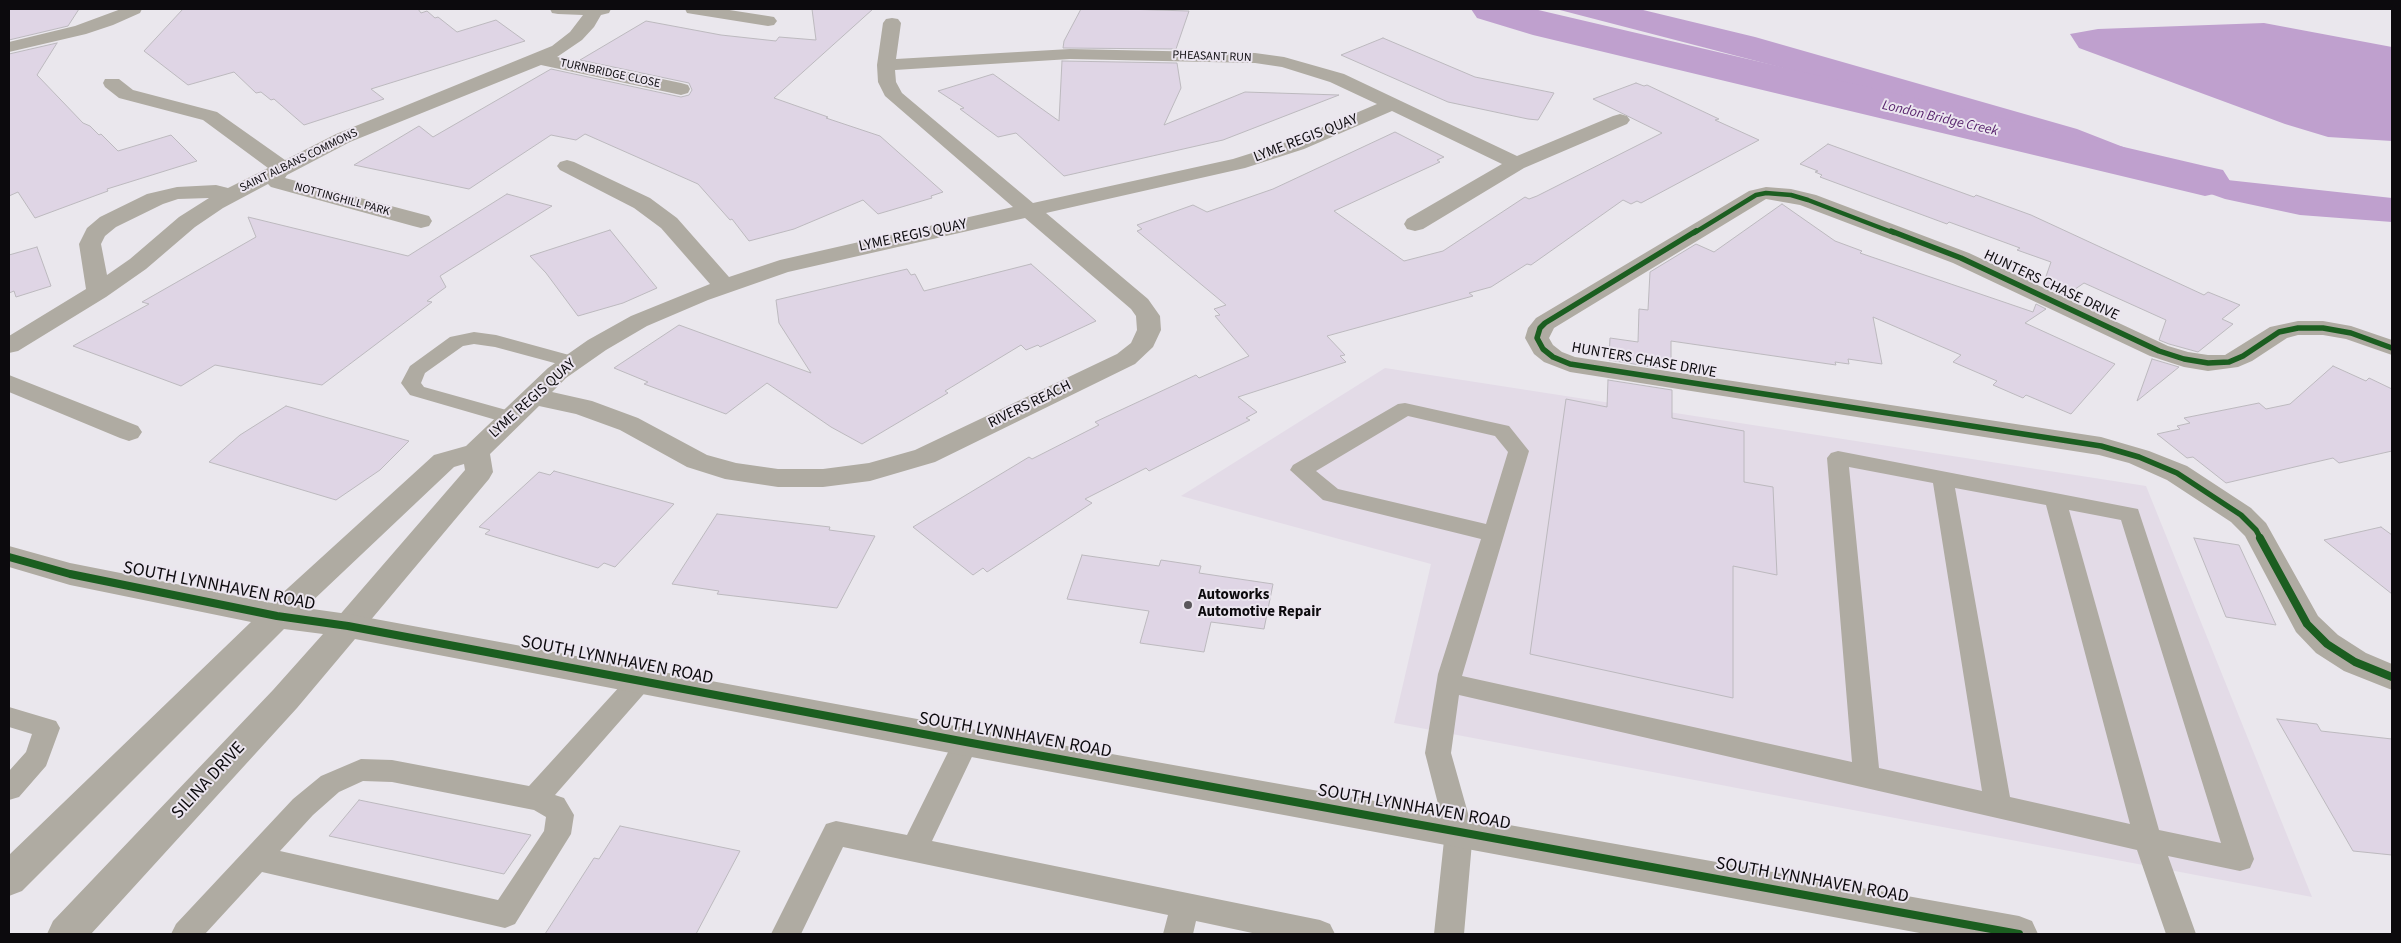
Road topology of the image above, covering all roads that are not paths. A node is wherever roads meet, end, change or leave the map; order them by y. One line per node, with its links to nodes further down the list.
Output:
1 (134, 9): 7 (street)
2 (558, 9): 4 (street)
3 (693, 9): 5 (street)
4 (598, 10): 8 (street, SAINT ALBANS COMMONS)
5 (768, 21)
6 (892, 23): 9 (street, RIVERS REACH)
7 (9, 47)
8 (539, 60): 11 (street, TURNBRIDGE CLOSE); 16 (street, SAINT ALBANS COMMONS)
9 (886, 65): 12 (street, PHEASANT RUN); 18 (street, RIVERS REACH)
10 (112, 82): 16 (street)
11 (681, 90)
12 (1392, 104): 14 (street, PHEASANT RUN); 18 (street, LYME REGIS QUAY)
13 (1620, 120): 14 (street)
14 (1517, 164): 20 (street)
15 (567, 166): 21 (street)
16 (279, 169): 17 (street, SAINT ALBANS COMMONS); 19 (street, NOTTINGHILL PARK)
17 (230, 195): 22 (street, SAINT ALBANS COMMONS); 22 (street)
18 (1029, 211): 21 (street, LYME REGIS QUAY); 27 (street, RIVERS REACH)
19 (421, 221)
20 (1415, 224)
21 (724, 286): 25 (street, LYME REGIS QUAY)
22 (98, 292): 23 (street, SAINT ALBANS COMMONS)
23 (9, 346)
24 (2392, 348): 37 (street, HUNTERS CHASE DRIVE)
25 (573, 362): 27 (street, LYME REGIS QUAY); 28 (lane)
26 (9, 383): 29 (street)
27 (532, 396): 28 (street, LYME REGIS QUAY)
28 (510, 418): 30 (street, LYME REGIS QUAY)
29 (129, 432)
30 (476, 452): 35 (street, LYME REGIS QUAY); 36 (street)
31 (1944, 478): 32 (lane); 42 (lane); 45 (lane)
32 (2055, 500): 47 (lane); 47 (lane)
33 (1494, 534): 33 (lane); 39 (lane)
34 (9, 557): 35 (street, SOUTH LYNNHAVEN ROAD)
35 (277, 616): 36 (street, SOUTH LYNNHAVEN ROAD); 50 (street)
36 (348, 626): 38 (street, SOUTH LYNNHAVEN ROAD); 52 (street, SILINA DRIVE)
37 (2392, 677)
38 (640, 681): 41 (street, SOUTH LYNNHAVEN ROAD); 44 (lane)
39 (1449, 683): 42 (lane); 46 (lane)
40 (9, 717): 43 (lane)
41 (966, 742): 46 (street, SOUTH LYNNHAVEN ROAD); 48 (lane)
42 (1867, 777): 45 (lane)
43 (9, 789)
44 (535, 799): 49 (lane); 49 (lane)
45 (1998, 806): 47 (lane)
46 (1459, 831): 57 (lane); 58 (street, SOUTH LYNNHAVEN ROAD)
47 (2148, 840): 59 (lane)
48 (914, 850): 51 (lane); 54 (lane)
49 (256, 858): 53 (lane)
50 (9, 880)
51 (1185, 906): 55 (lane); 56 (lane)
52 (70, 934)
53 (186, 934)
54 (786, 934)
55 (1178, 934)
56 (1320, 934)
57 (1449, 934)
58 (2019, 934)
59 (2181, 934)

